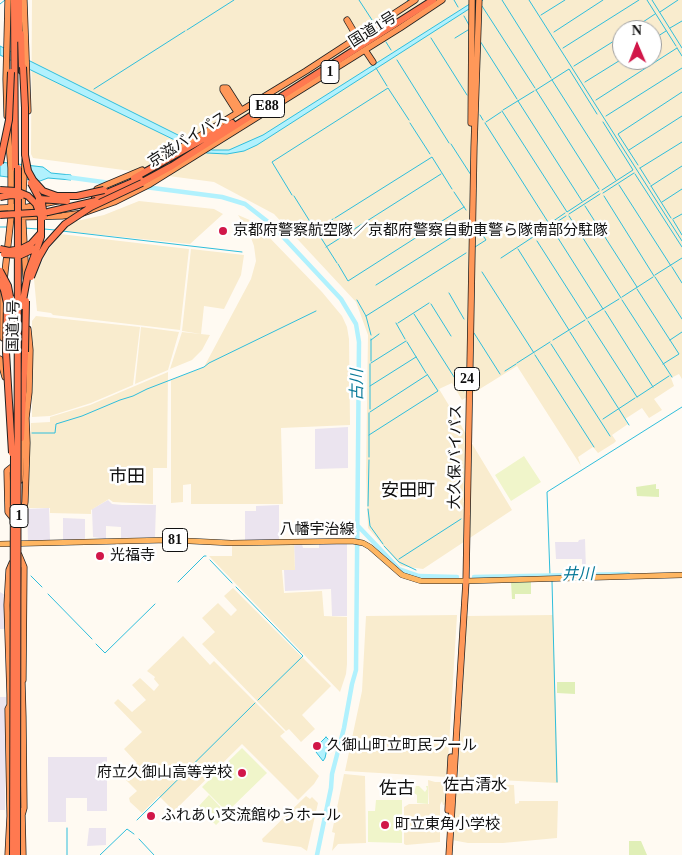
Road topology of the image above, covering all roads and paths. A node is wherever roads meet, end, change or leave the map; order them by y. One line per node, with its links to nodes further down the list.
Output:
1 (7, 0): 21 (highway, 国道1号, bridge)
2 (14, 0): 15 (highway); 35 (highway, bridge)
3 (20, 0): 14 (highway); 36 (highway, bridge)
4 (24, 0): 21 (highway, bridge)
5 (415, 0): 11 (highway, 国道1号 / 1)
6 (426, 0): 16 (highway, 京滋バイパス / E88)
7 (433, 0): 20 (highway, 京滋バイパス / E88)
8 (442, 0): 12 (highway, 国道1号 / 1)
9 (474, 1): 19 (highway, 大久保バイパス / 24); 19 (highway, 大久保バイパス / 24)
10 (348, 20): 11 (highway)
11 (357, 37): 16 (highway, 国道1号 / 1)
12 (365, 50): 13 (highway); 27 (highway, 国道1号 / 1)
13 (373, 62)
14 (22, 66): 23 (highway, bridge); 29 (highway, bridge)
15 (11, 72): 17 (highway, bridge); 18 (highway, bridge)
16 (240, 113): 23 (highway); 27 (highway, 国道1号 / 1, bridge); 27 (highway, 京滋バイパス / E88, bridge)
17 (0, 154)
18 (0, 163)
19 (472, 177): 42 (highway, 大久保バイパス / 24)
20 (142, 182): 25 (highway, bridge); 27 (highway, 京滋バイパス / E88, bridge)
21 (17, 186): 27 (highway, 国道1号); 27 (highway, 国道1号)
22 (0, 190): 33 (highway, bridge)
23 (104, 190): 24 (highway, bridge)
24 (0, 197)
25 (91, 207): 29 (highway, bridge); 33 (highway, bridge)
26 (0, 208): 27 (highway, 国道1号 / 1)
27 (16, 213): 28 (highway, E88, bridge); 30 (highway, 国道1号); 39 (highway, 国道1号 / 1)
28 (0, 215)
29 (0, 251)
30 (2, 276): 31 (highway, 国道1号 / 1); 35 (highway, bridge)
31 (2, 341): 34 (highway, 国道1号 / 1)
32 (0, 359): 34 (highway)
33 (22, 400): 36 (highway, bridge)
34 (12, 431): 38 (highway, 国道1号 / 1)
35 (14, 475): 59 (highway, bridge)
36 (19, 505): 60 (highway, bridge)
37 (0, 544): 38 (main road, 八幡宇治線 / 81)
38 (12, 544): 39 (main road, 八幡宇治線 / 81); 40 (highway, 国道1号 / 1)
39 (19, 544): 42 (main road, 八幡宇治線 / 81); 44 (highway, 1)
40 (12, 563): 43 (highway); 45 (highway, 国道1号 / 1)
41 (682, 575): 42 (main road, 八幡宇治線 / 81)
42 (464, 581): 61 (highway, 大久保バイパス / 24)
43 (8, 601): 45 (highway); 48 (highway)
44 (21, 614): 47 (highway); 49 (highway)
45 (12, 619): 46 (highway, 国道1号 / 1)
46 (12, 671): 48 (highway); 51 (highway, 国道1号 / 1)
47 (19, 674): 49 (highway); 52 (highway)
48 (9, 680): 50 (highway)
49 (22, 682): 52 (highway)
50 (10, 705): 51 (highway); 54 (highway)
51 (11, 713): 54 (highway, 国道1号 / 1)
52 (21, 715): 53 (highway); 55 (highway)
53 (19, 799): 55 (highway); 57 (highway)
54 (10, 805): 56 (highway); 58 (highway, 国道1号 / 1)
55 (22, 815): 57 (highway)
56 (10, 836): 58 (highway); 59 (highway)
57 (21, 844): 60 (highway)
58 (11, 847): 59 (highway, 国道1号 / 1)
59 (11, 855)
60 (20, 855)
61 (448, 855)

